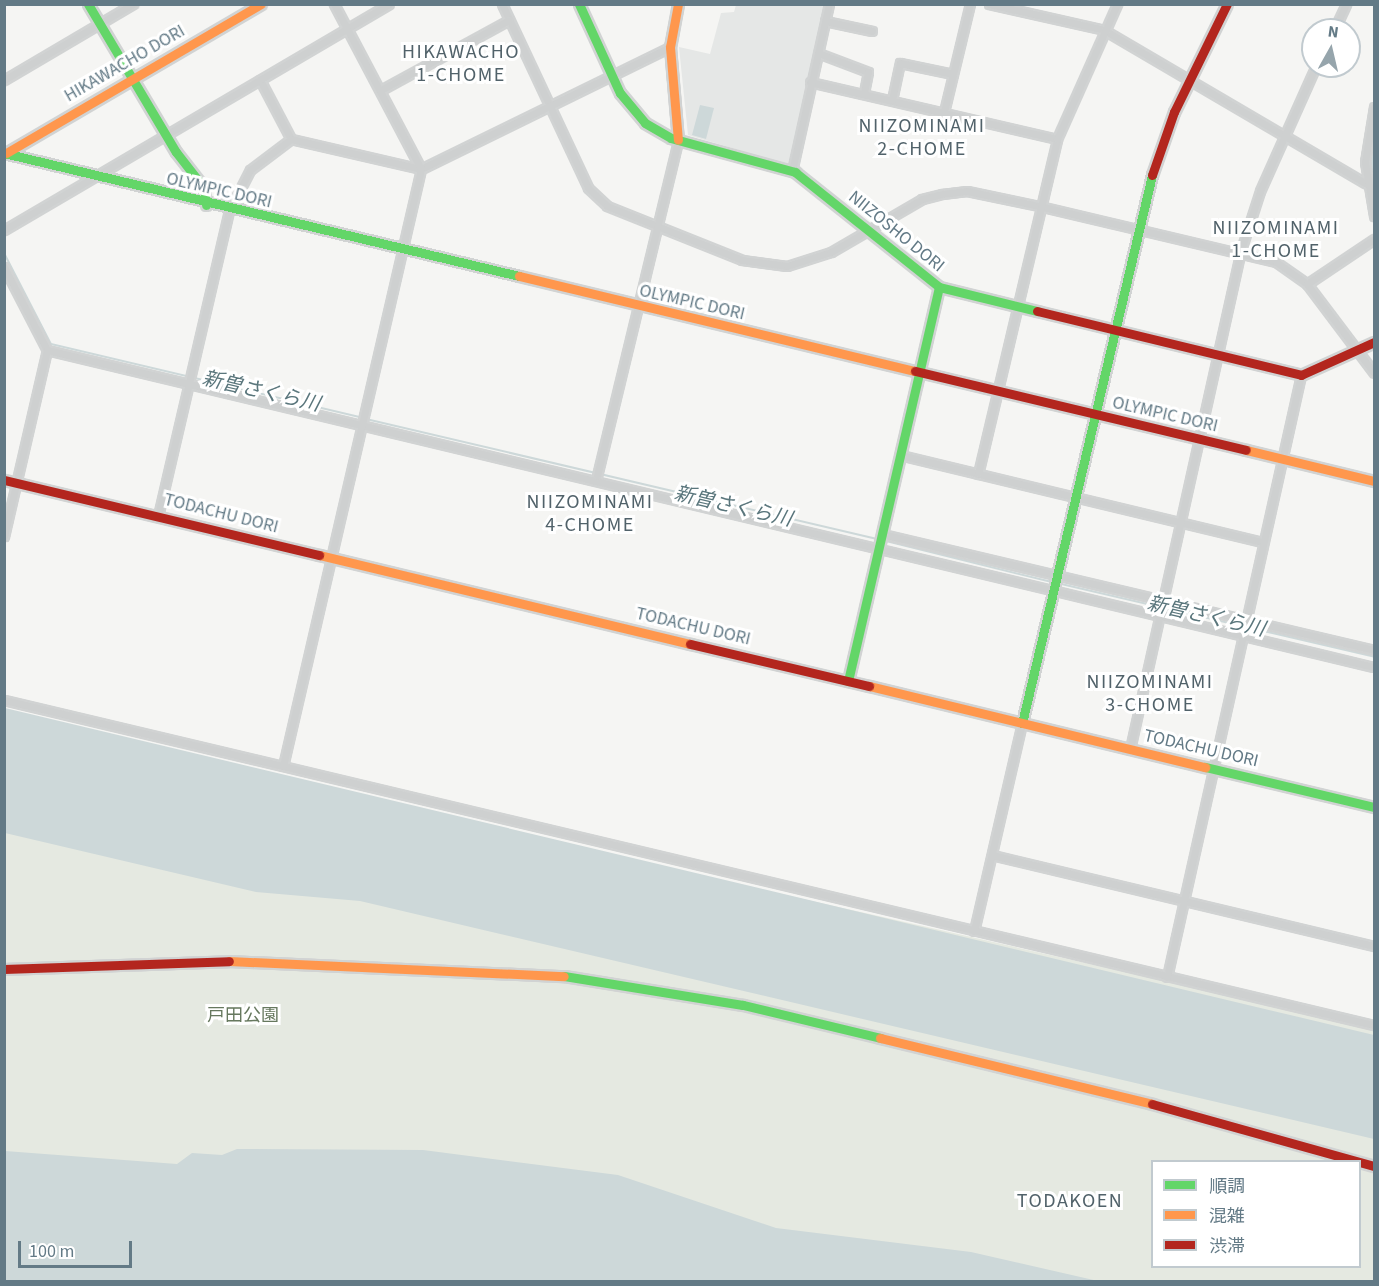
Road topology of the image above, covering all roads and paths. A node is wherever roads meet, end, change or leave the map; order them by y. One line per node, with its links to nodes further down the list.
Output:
1 (88, 4): 18 (street)
2 (134, 4): 18 (street)
3 (261, 4): 27 (street, HIKAWACHO DORI)
4 (334, 4): 19 (street)
5 (389, 4): 19 (street)
6 (502, 4): 16 (street)
7 (579, 4): 25 (street, NIIZOSHO DORI)
8 (678, 4): 22 (street)
9 (829, 4): 17 (street)
10 (970, 4): 24 (street)
11 (989, 4): 20 (street)
12 (1117, 4): 20 (street)
13 (1227, 4): 30 (street)
14 (1346, 4): 15 (street)
15 (1340, 18)
16 (509, 20): 32 (street); 35 (street)
17 (825, 21): 21 (street); 23 (street)
18 (100, 24): 27 (street); 28 (street)
19 (347, 29): 29 (street); 32 (street)
20 (1104, 30): 30 (street); 41 (street)
21 (872, 31)
22 (670, 47): 25 (street); 42 (street)
23 (818, 53): 31 (street); 33 (street)
24 (953, 74): 34 (street); 37 (street)
25 (611, 75): 35 (street); 42 (street, NIIZOSHO DORI)
26 (1310, 78): 39 (street)
27 (132, 79): 38 (street); 43 (street, HIKAWACHO DORI)
28 (4, 80)
29 (260, 80): 38 (street); 40 (street)
30 (1190, 80): 39 (street); 53 (street)
31 (810, 82): 33 (street); 45 (street)
32 (381, 90): 44 (street)
33 (864, 93): 34 (street)
34 (892, 100): 37 (street)
35 (549, 107): 44 (street); 52 (street)
36 (1374, 107): 47 (street)
37 (944, 112): 41 (street)
38 (166, 135): 46 (street); 48 (street)
39 (1283, 135): 47 (street); 57 (street)
40 (291, 139): 44 (street); 50 (street)
41 (1057, 139): 49 (street)
42 (678, 140): 45 (street, NIIZOSHO DORI); 52 (street)
43 (5, 153): 46 (street, OLYMPIC DORI)
44 (422, 169): 58 (street)
45 (792, 171): 55 (street, NIIZOSHO DORI)
46 (93, 178): 48 (street, OLYMPIC DORI); 54 (street)
47 (1365, 183): 51 (street)
48 (206, 205): 50 (street, OLYMPIC DORI)
49 (1039, 206): 53 (street); 55 (street); 62 (street)
50 (229, 211): 58 (street, OLYMPIC DORI); 72 (street)
51 (1374, 216)
52 (659, 226): 55 (street); 63 (street)
53 (1137, 228): 57 (street); 64 (street)
54 (4, 230)
55 (867, 230): 61 (street, NIIZOSHO DORI)
56 (1374, 239): 60 (street)
57 (1241, 250): 60 (street); 68 (street)
58 (403, 252): 63 (street, OLYMPIC DORI); 75 (street)
59 (4, 267): 66 (street)
60 (1307, 284): 67 (street)
61 (939, 287): 62 (street, NIIZOSHO DORI); 70 (street)
62 (1017, 306): 64 (street, NIIZOSHO DORI); 73 (street)
63 (640, 308): 70 (street, OLYMPIC DORI); 80 (street)
64 (1113, 330): 68 (street, NIIZOSHO DORI); 74 (street)
65 (1374, 342): 67 (street)
66 (47, 350): 72 (street); 83 (street)
67 (1357, 350): 69 (street); 71 (street)
68 (1218, 355): 71 (street, NIIZOSHO DORI); 76 (street)
69 (1374, 373)
70 (919, 374): 73 (street, OLYMPIC DORI); 77 (street)
71 (1301, 375): 78 (street)
72 (190, 383): 75 (street); 85 (street)
73 (998, 393): 74 (street, OLYMPIC DORI); 79 (street)
74 (1092, 415): 76 (street, OLYMPIC DORI); 84 (street)
75 (362, 424): 88 (street); 90 (street)
76 (1199, 440): 78 (street, OLYMPIC DORI); 86 (street)
77 (900, 455): 79 (street); 88 (street)
78 (1282, 460): 82 (street, OLYMPIC DORI); 89 (street)
79 (978, 474): 84 (street)
80 (597, 476)
81 (4, 480): 83 (street, TODACHU DORI)
82 (1374, 482)
83 (17, 483): 85 (street, TODACHU DORI); 87 (street)
84 (1073, 497): 86 (street); 91 (street)
85 (158, 516): 90 (street, TODACHU DORI)
86 (1180, 522): 89 (street); 92 (street)
87 (4, 536)
88 (881, 540): 91 (street); 91 (street); 97 (street)
89 (1263, 542): 94 (street)
90 (331, 558): 97 (street, TODACHU DORI); 101 (street)
91 (1053, 583): 92 (street); 93 (street); 99 (street)
92 (1163, 602): 93 (street); 94 (street)
93 (1160, 614): 94 (street); 100 (street)
94 (1244, 628): 95 (street); 96 (street); 102 (street)
95 (1374, 650)
96 (1374, 667)
97 (848, 681): 99 (street, TODACHU DORI)
98 (4, 700): 101 (street)
99 (1022, 723): 100 (street, TODACHU DORI); 104 (street)
100 (1130, 748): 102 (street, TODACHU DORI)
101 (284, 766): 106 (street)
102 (1213, 769): 103 (street, TODACHU DORI); 105 (street)
103 (1374, 807)
104 (992, 855): 105 (street); 106 (street)
105 (1184, 901): 107 (street); 109 (street)
106 (974, 931): 109 (street)
107 (1374, 946)
108 (4, 969): 111 (street)
109 (1167, 976): 110 (street)
110 (1374, 1025)
111 (1355, 1160)

